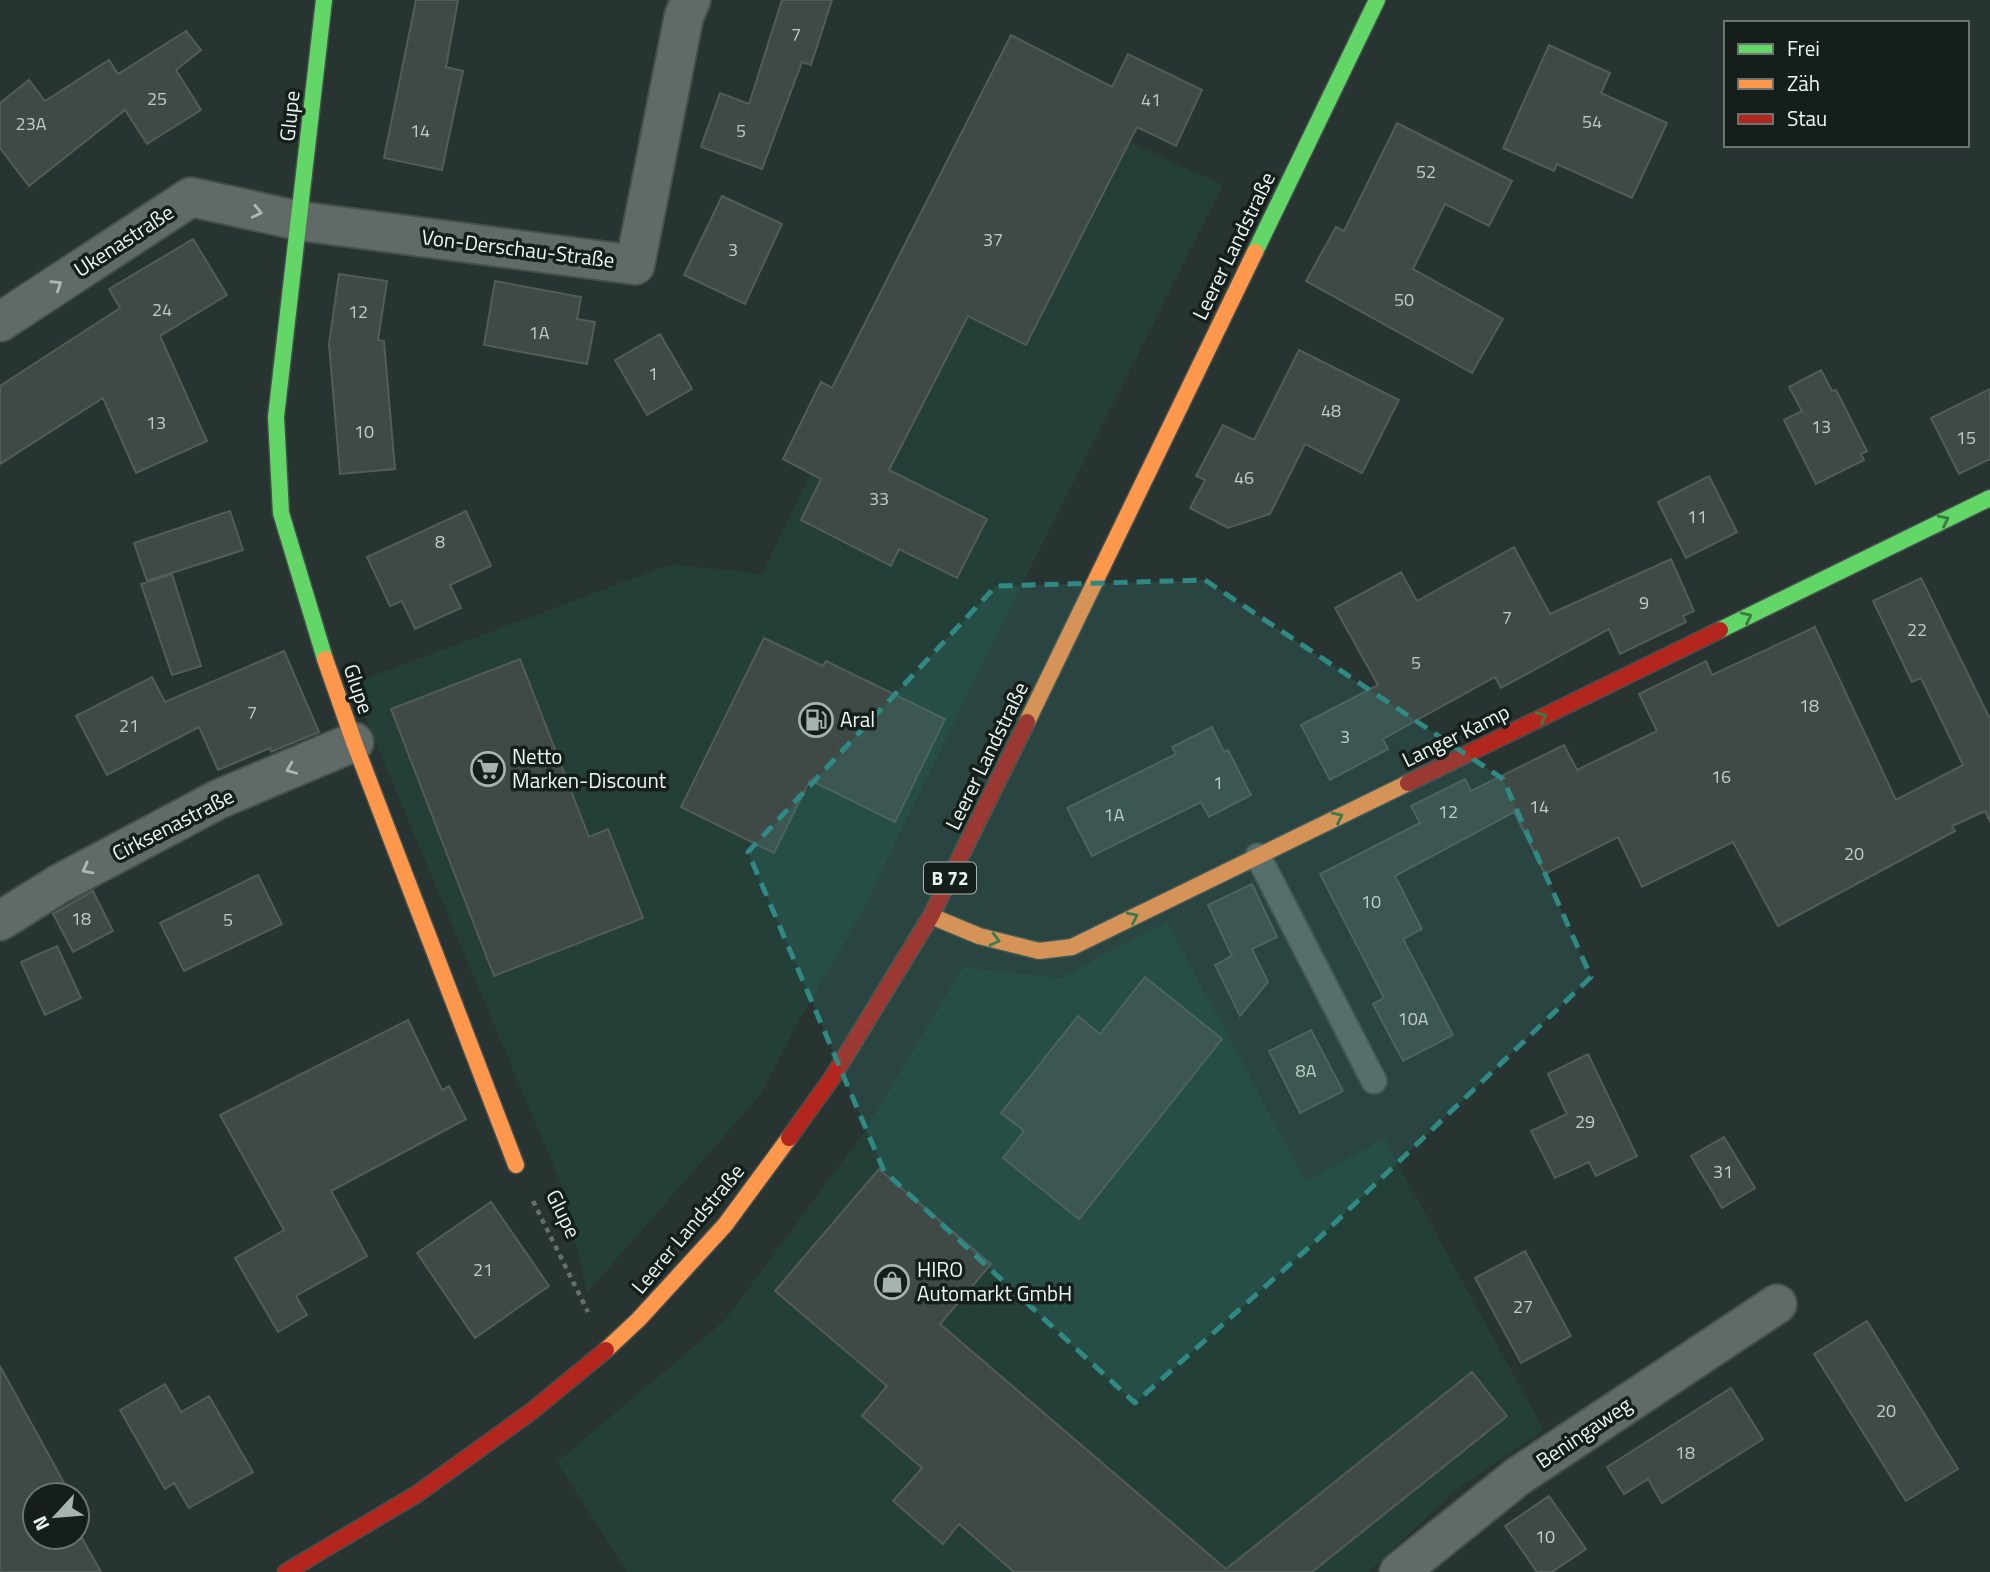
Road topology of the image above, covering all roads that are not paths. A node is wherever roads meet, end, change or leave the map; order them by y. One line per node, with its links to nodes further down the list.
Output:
1 (324, 0): 4 (street, Glupe)
2 (691, 0): 4 (street, Von-Derschau-Straße)
3 (1377, 0): 9 (street, Leerer Landstraße / B 72)
4 (300, 221): 5 (street, Ukenastraße, one-way to 4); 7 (street, Glupe)
5 (0, 322)
6 (1990, 498): 8 (street, Langer Kamp, one-way to 6)
7 (354, 742): 10 (street, Cirksenastraße, one-way to 10); 12 (street, Glupe)
8 (1258, 856): 9 (street, Langer Kamp, one-way to 8); 11 (lane)
9 (930, 916): 15 (street, Leerer Landstraße / B 72)
10 (0, 921)
11 (1374, 1081)
12 (516, 1165)
13 (1777, 1304): 14 (street, Beningaweg)
14 (1440, 1559): 16 (street, Beningaweg)
15 (286, 1572)
16 (1399, 1572)

